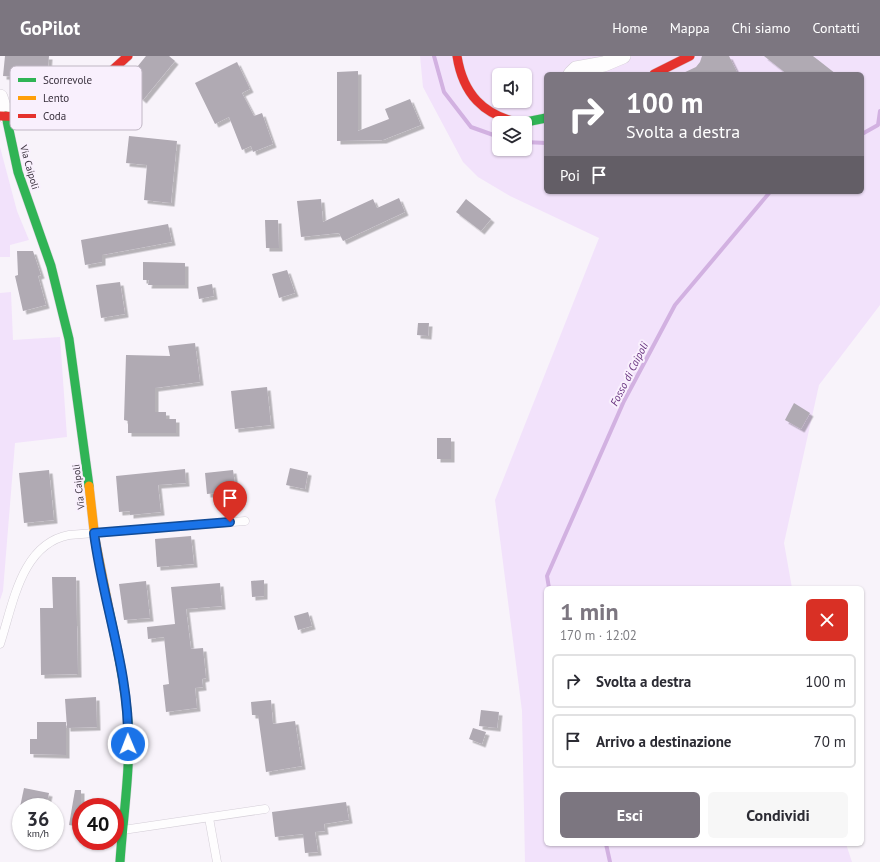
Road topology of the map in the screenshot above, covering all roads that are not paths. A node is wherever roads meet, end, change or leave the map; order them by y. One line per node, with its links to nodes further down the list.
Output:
1 (128, 56): 5 (street)
2 (457, 56): 10 (street)
3 (623, 56): 6 (street)
4 (690, 56): 7 (street)
5 (117, 66)
6 (573, 72)
7 (658, 72)
8 (0, 97): 9 (street)
9 (3, 116): 14 (street, Via Caipoli)
10 (495, 116)
11 (544, 118): 12 (street)
12 (532, 121)
13 (245, 521): 14 (lane)
14 (94, 533): 15 (lane); 17 (street, Via Caipoli)
15 (0, 644)
16 (265, 809): 18 (lane)
17 (124, 817)
18 (209, 818): 19 (lane); 22 (lane)
19 (124, 830)
20 (121, 850): 21 (street, Via Caipoli)
21 (120, 862)
22 (217, 862)

